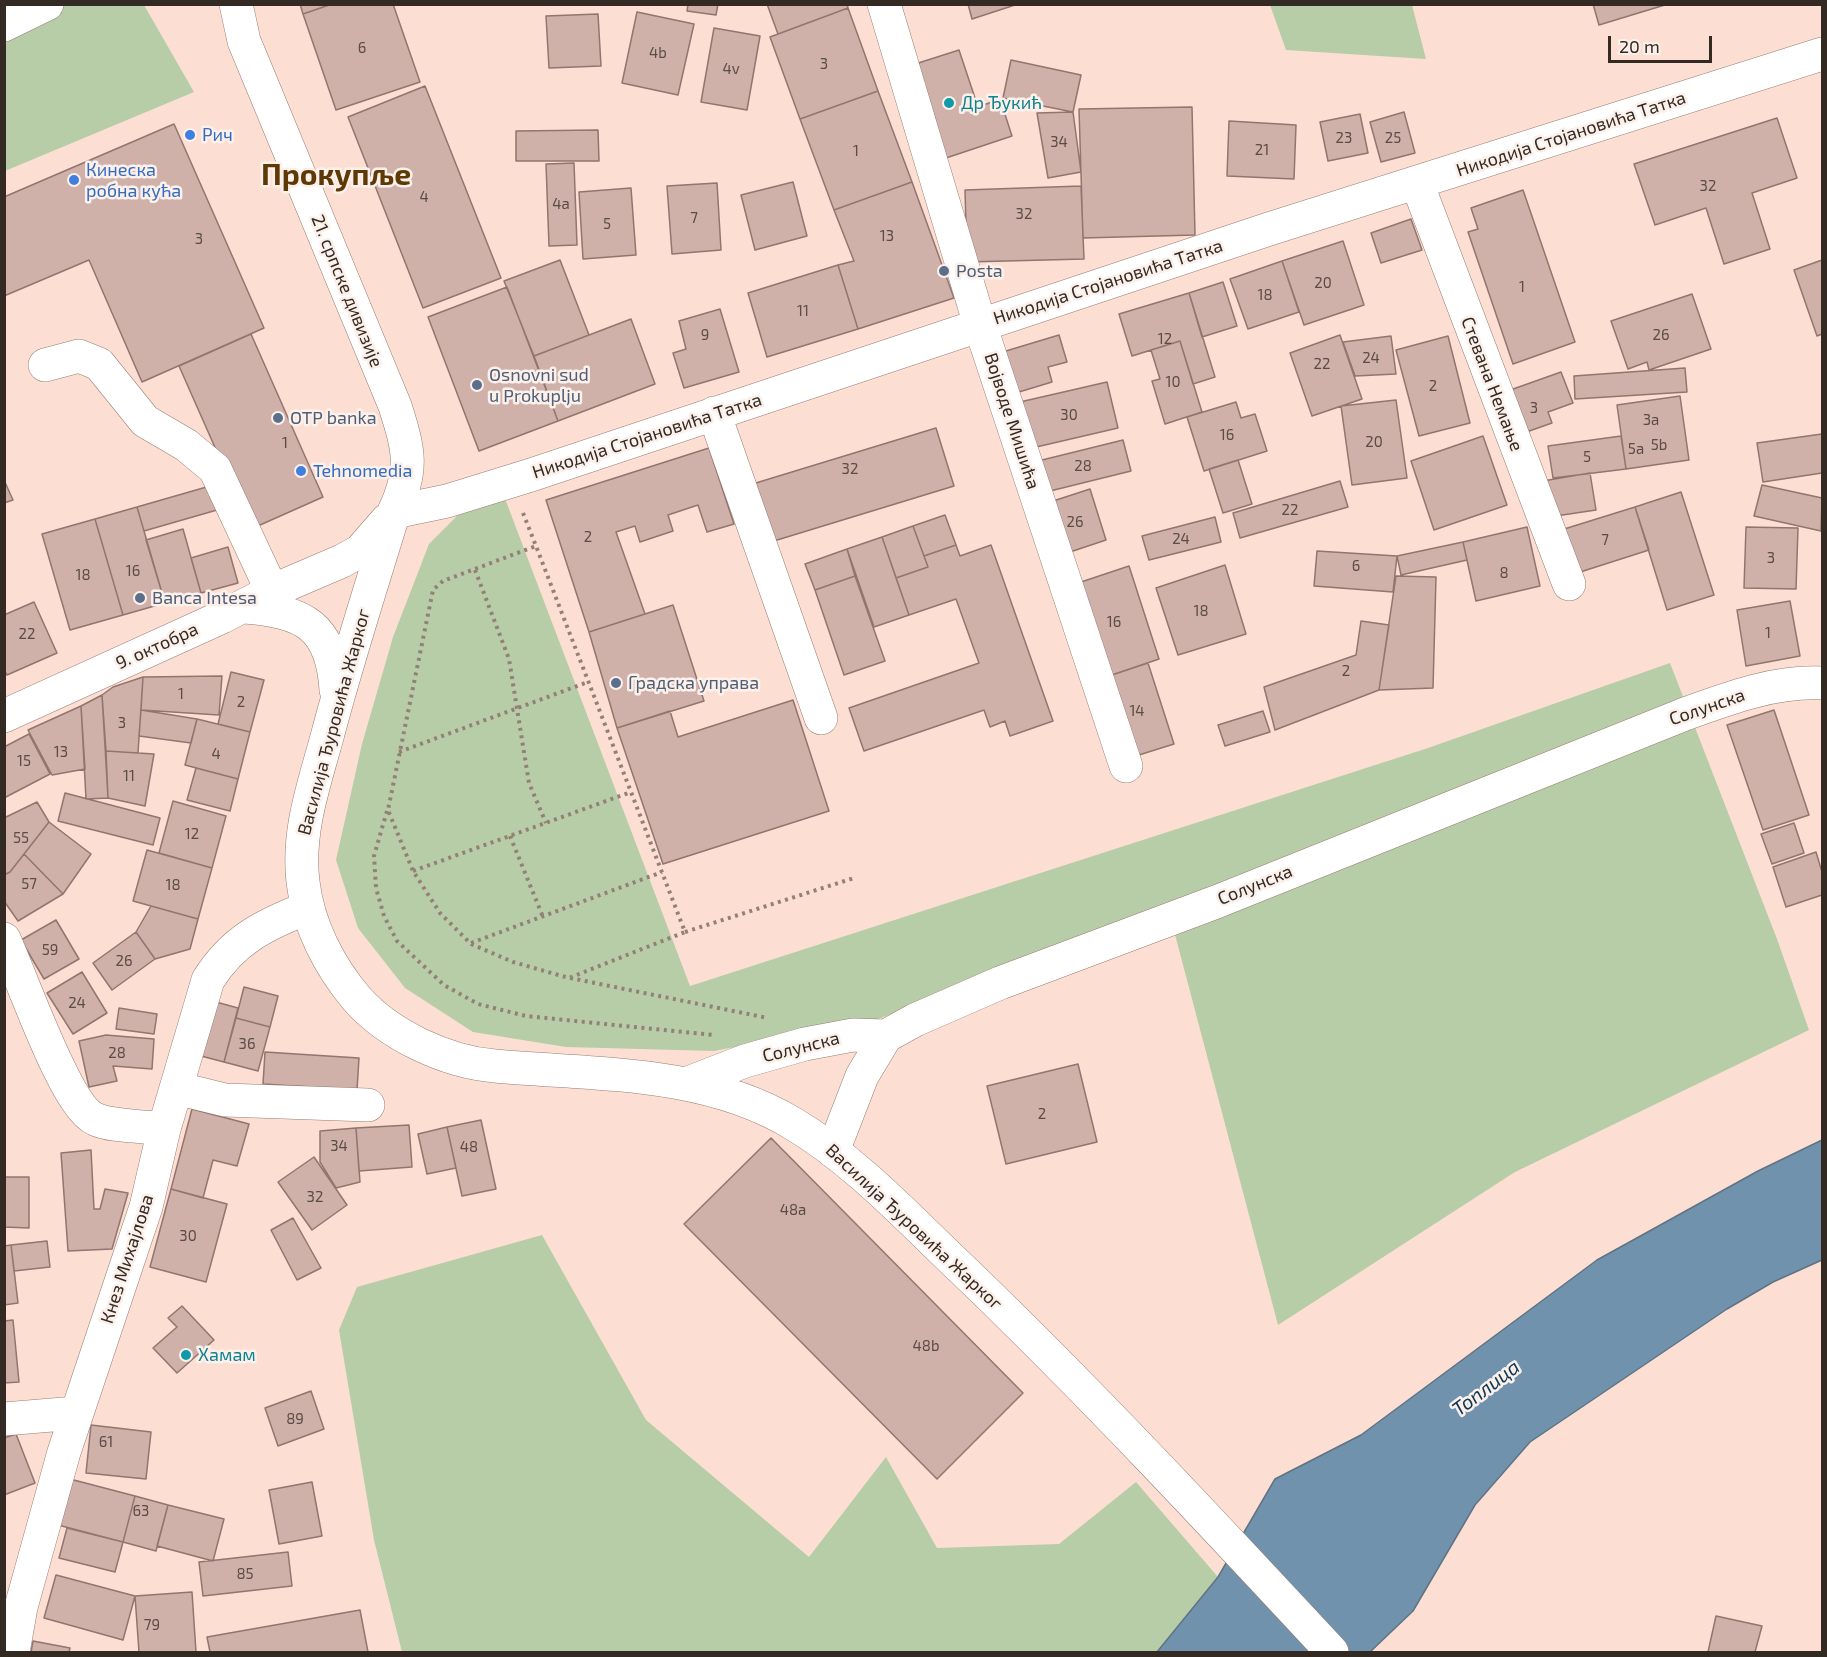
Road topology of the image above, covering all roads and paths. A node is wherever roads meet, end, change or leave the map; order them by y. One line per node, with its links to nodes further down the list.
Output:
1 (47, 4): 4 (street)
2 (236, 4): 10 (street, 21. српске дивизије)
3 (884, 4): 7 (street, Војводе Мишића)
4 (4, 25)
5 (1822, 54): 6 (street, Никодија Стојановића Татка)
6 (1417, 183): 7 (street, Никодија Стојановића Татка); 12 (street, Стевана Немање)
7 (980, 325): 9 (street, Никодија Стојановића Татка); 22 (street, Војводе Мишића)
8 (45, 366): 13 (street)
9 (714, 413): 10 (street, Никодија Стојановића Татка); 20 (street)
10 (394, 512): 13 (street, 9. октобра); 17 (street, Василија Ђуровића Жарког)
11 (475, 570): 15 (path); 18 (path); 21 (path)
12 (1569, 584)
13 (272, 591): 14 (street, 9. октобра)
14 (244, 607): 17 (street); 19 (street, 9. октобра)
15 (588, 682): 18 (path); 23 (path)
16 (1822, 683): 38 (street, Солунска)
17 (336, 700): 30 (street, Василија Ђуровића Жарког)
18 (518, 709): 21 (path); 25 (path)
19 (4, 716)
20 (821, 718)
21 (399, 752): 24 (path)
22 (1126, 766)
23 (630, 792): 25 (path); 28 (path)
24 (388, 810): 27 (path); 37 (path)
25 (546, 823): 26 (path)
26 (510, 836): 27 (path); 31 (path)
27 (413, 871): 34 (path)
28 (662, 872): 31 (path); 32 (path)
29 (854, 878): 32 (path)
30 (307, 908): 39 (street, Василија Ђуровића Жарког); 40 (street, Кнез Михајлова)
31 (543, 917): 34 (path)
32 (685, 932): 35 (path)
33 (4, 939): 42 (street)
34 (471, 944): 35 (path)
35 (569, 978): 36 (path)
36 (778, 1022)
37 (723, 1036)
38 (886, 1036): 39 (street, Солунска); 43 (street)
39 (688, 1083): 43 (street, Василија Ђуровића Жарког)
40 (176, 1088): 41 (street); 42 (street, Кнез Михајлова)
41 (368, 1105)
42 (164, 1129): 44 (street, Кнез Михајлова)
43 (833, 1151): 47 (street, Василија Ђуровића Жарког)
44 (76, 1413): 45 (street); 46 (street, Кнез Михајлова)
45 (4, 1419)
46 (13, 1653)
47 (1332, 1653)

